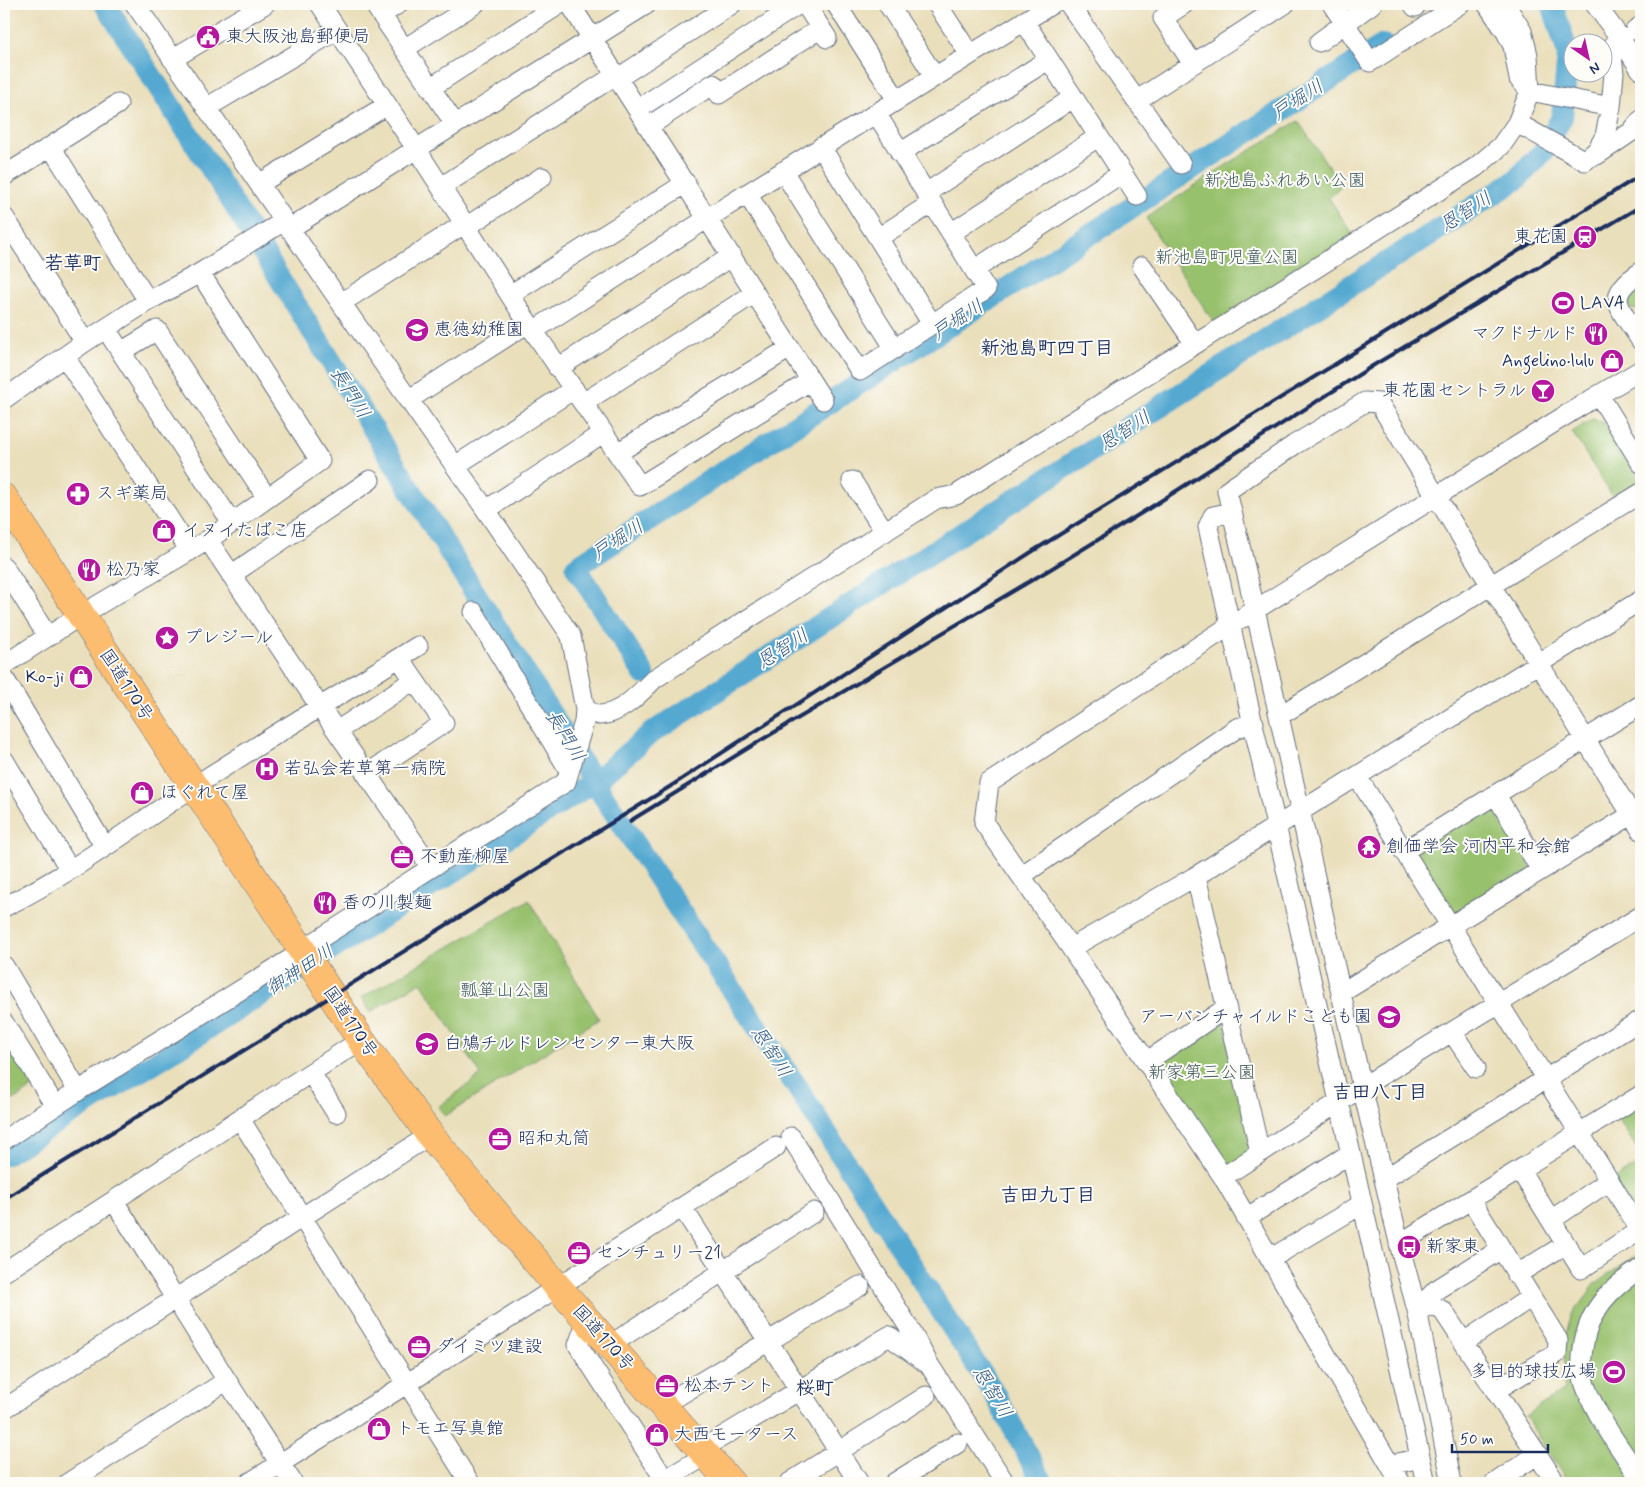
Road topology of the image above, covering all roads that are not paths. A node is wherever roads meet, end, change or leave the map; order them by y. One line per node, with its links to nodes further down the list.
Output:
1 (265, 4): 34 (street)
2 (320, 4): 28 (street)
3 (398, 4): 25 (street)
4 (475, 4): 32 (street)
5 (560, 4): 40 (street)
6 (570, 4): 30 (street)
7 (646, 4): 30 (street)
8 (732, 4): 38 (street)
9 (799, 4): 49 (street)
10 (807, 4): 54 (street)
11 (836, 4): 43 (street)
12 (888, 4): 39 (street)
13 (938, 4): 33 (street)
14 (1052, 4): 26 (street)
15 (1184, 4): 36 (street)
16 (1285, 4): 36 (street)
17 (1332, 4): 27 (street)
18 (1372, 4): 27 (street)
19 (1460, 4): 27 (street)
20 (1487, 4): 41 (street)
21 (1505, 4): 41 (street)
22 (1595, 4): 29 (street)
23 (145, 7): 34 (street)
24 (1077, 7): 44 (street)
25 (377, 9): 32 (street)
26 (1024, 21): 33 (street); 35 (street)
27 (1345, 24): 31 (street)
28 (337, 30): 46 (street); 48 (street)
29 (1632, 31): 37 (street); 47 (street)
30 (592, 38): 38 (street); 53 (street)
31 (1319, 42)
32 (404, 49): 40 (street)
33 (970, 55): 39 (street)
34 (172, 59): 48 (street)
35 (1048, 60): 42 (street); 59 (street)
36 (1193, 64): 44 (street)
37 (1641, 70)
38 (617, 76): 49 (street); 69 (street)
39 (934, 77): 43 (street)
40 (430, 88): 53 (street)
41 (1530, 91): 47 (street); 52 (street)
42 (1072, 98): 55 (street); 72 (street)
43 (897, 100): 50 (street)
44 (1136, 101): 61 (street)
45 (118, 104): 56 (street)
46 (387, 105): 58 (street); 68 (street)
47 (1611, 107): 60 (street)
48 (206, 108): 62 (street)
49 (638, 109): 54 (street)
50 (876, 113): 57 (street); 59 (street)
51 (1641, 120): 60 (street)
52 (1517, 123): 60 (street); 93 (street)
53 (455, 124): 58 (street)
54 (649, 126): 67 (street)
55 (1098, 138): 64 (street); 77 (street)
56 (51, 147): 65 (street); 86 (street)
57 (821, 148): 63 (street); 78 (street)
58 (417, 150): 69 (street); 76 (street)
59 (900, 152): 72 (street)
60 (1585, 161)
61 (1181, 164)
62 (246, 166): 68 (street); 76 (street)
63 (783, 171): 70 (street); 95 (street)
64 (1122, 173): 71 (street); 81 (street)
65 (4, 176)
66 (542, 177): 75 (street)
67 (686, 183): 74 (street); 85 (street)
68 (259, 184): 76 (street)
69 (441, 187): 75 (street)
70 (747, 194): 74 (street); 95 (street)
71 (1137, 196)
72 (929, 198): 77 (street); 78 (street)
73 (4, 217): 92 (street)
74 (708, 218): 79 (street); 89 (street)
75 (465, 226): 85 (street); 87 (street)
76 (281, 228): 83 (street); 87 (street)
77 (951, 233): 81 (street)
78 (878, 238): 88 (street)
79 (732, 256): 84 (street); 98 (street)
80 (1142, 266): 93 (street)
81 (974, 270): 88 (street)
82 (1641, 272): 91 (street)
83 (200, 273): 86 (street); 115 (street)
84 (756, 294): 94 (street); 101 (street)
85 (510, 295): 89 (street)
86 (148, 301): 90 (street)
87 (341, 303): 104 (street)
88 (932, 324): 95 (street)
89 (530, 327): 98 (street); 104 (street)
90 (106, 329): 92 (street); 96 (street)
91 (1641, 341)
92 (85, 342): 97 (street)
93 (1195, 344): 119 (street)
94 (790, 348): 100 (street); 107 (street)
95 (894, 349)
96 (121, 352): 115 (street); 118 (street)
97 (65, 358): 103 (street); 121 (street)
98 (558, 368): 101 (street)
99 (1641, 370): 102 (street)
100 (810, 381): 105 (street); 107 (street)
101 (578, 396): 106 (street); 109 (street)
102 (1599, 396): 108 (street); 113 (street)
103 (4, 399)
104 (408, 400): 109 (street)
105 (823, 400)
106 (603, 432): 107 (street); 116 (street)
107 (618, 453)
108 (1641, 463)
109 (455, 466): 116 (street)
110 (370, 480): 123 (street)
111 (852, 481): 119 (street)
112 (1641, 493): 124 (street)
113 (1436, 496): 117 (street); 124 (street); 126 (street)
114 (4, 498): 128 (highway, 国道170号)
115 (267, 498): 118 (street)
116 (486, 510): 138 (street)
117 (1232, 512): 126 (street); 129 (street)
118 (232, 523): 120 (street)
119 (885, 532): 138 (street)
120 (208, 540): 121 (street); 123 (street)
121 (190, 551): 128 (street)
122 (4, 567): 130 (street)
123 (231, 575): 137 (street)
124 (1491, 586): 134 (street); 139 (street)
125 (1641, 600): 134 (street)
126 (1255, 609): 129 (street); 139 (street)
127 (474, 612): 144 (street)
128 (81, 616): 130 (street); 147 (highway, 国道170号)
129 (1231, 625): 140 (street); 157 (street)
130 (48, 636): 133 (street)
131 (418, 646): 132 (street)
132 (399, 658): 135 (street); 137 (street)
133 (5, 664): 152 (street)
134 (1538, 664): 142 (street); 146 (street)
135 (414, 680): 141 (street); 145 (street)
136 (1641, 705): 142 (street)
137 (320, 707): 141 (street); 147 (street)
138 (584, 716): 144 (street)
139 (1279, 716): 149 (street)
140 (1254, 723): 151 (street); 157 (street)
141 (337, 731): 145 (street)
142 (1585, 739): 148 (street); 150 (street)
143 (4, 760): 155 (street)
144 (570, 767): 154 (street)
145 (366, 774): 154 (street)
146 (1357, 776): 149 (street); 153 (street)
147 (193, 787): 152 (street); 163 (highway, 国道170号)
148 (1496, 795): 153 (street); 156 (street)
149 (1300, 812): 151 (street); 165 (street)
150 (1638, 818): 156 (street)
151 (1277, 825): 158 (street); 179 (street)
152 (105, 847): 155 (street)
153 (1404, 851): 161 (street)
154 (431, 867): 163 (street)
155 (70, 870): 159 (street)
156 (1541, 870): 161 (street)
157 (1021, 876): 162 (street)
158 (1196, 876): 162 (street); 167 (street)
159 (4, 907)
160 (1641, 916): 166 (street)
161 (1450, 926): 165 (street); 166 (street)
162 (1071, 948): 172 (street)
163 (307, 958): 171 (highway, 国道170号); 177 (street)
164 (4, 966): 177 (street)
165 (1341, 993): 176 (street)
166 (1498, 1003): 170 (street); 175 (street)
167 (1226, 1008): 172 (street); 186 (street)
168 (1641, 1020): 175 (street)
169 (4, 1023): 180 (street)
170 (1452, 1032): 173 (street); 176 (street)
171 (362, 1040): 174 (street); 184 (highway, 国道170号)
172 (1146, 1062): 189 (street)
173 (1476, 1068)
174 (311, 1073): 181 (street); 182 (street)
175 (1545, 1080): 183 (street); 190 (street)
176 (1362, 1087): 179 (street); 190 (street)
177 (78, 1091): 180 (street)
178 (1641, 1095): 183 (street)
179 (1340, 1102): 186 (street); 187 (street)
180 (55, 1106): 185 (street)
181 (336, 1113)
182 (240, 1119): 193 (street); 197 (street)
183 (1579, 1133): 188 (street); 191 (street)
184 (430, 1135): 197 (street); 208 (highway, 国道170号)
185 (4, 1140)
186 (1260, 1153): 189 (street)
187 (1350, 1153): 194 (street); 198 (street)
188 (1520, 1170): 192 (street); 199 (street)
189 (1223, 1177): 198 (street)
190 (1384, 1179): 200 (street)
191 (1609, 1181): 199 (street); 201 (street)
192 (1471, 1200): 200 (street); 202 (street)
193 (114, 1201): 205 (street); 210 (street)
194 (1362, 1204): 203 (street); 229 (street)
195 (682, 1207): 206 (street); 208 (street); 217 (street)
196 (814, 1212): 206 (street)
197 (303, 1217): 210 (street); 219 (street)
198 (1246, 1218): 203 (street)
199 (1551, 1220): 201 (street)
200 (1399, 1244): 212 (street)
201 (1566, 1244): 207 (street)
202 (1501, 1249): 207 (street); 212 (street)
203 (1270, 1259): 231 (street)
204 (1641, 1268): 232 (street)
205 (4, 1272)
206 (723, 1272): 214 (street); 216 (street)
207 (1516, 1275): 211 (street)
208 (557, 1286): 213 (highway, 国道170号); 219 (street)
209 (860, 1286): 214 (street)
210 (176, 1298): 218 (street); 224 (street)
211 (1530, 1298): 215 (street); 221 (street)
212 (1417, 1310): 215 (street); 245 (street)
213 (587, 1320): 216 (highway, 国道170号); 234 (street)
214 (768, 1341): 220 (street); 223 (street)
215 (1464, 1342): 221 (street)
216 (610, 1345): 223 (highway, 国道170号)
217 (930, 1366): 220 (street); 242 (street)
218 (226, 1381): 230 (street); 235 (street)
219 (408, 1383): 230 (street); 233 (street)
220 (799, 1389): 226 (street); 227 (street)
221 (1496, 1390): 228 (street)
222 (926, 1396): 226 (street)
223 (663, 1406): 227 (highway, 国道170号)
224 (4, 1409)
225 (958, 1443): 241 (street)
226 (840, 1451): 239 (street); 240 (street)
227 (704, 1452): 234 (street); 238 (highway, 国道170号)
228 (1538, 1454): 246 (street); 247 (street)
229 (1420, 1458): 231 (street); 244 (street)
230 (280, 1464): 236 (street); 237 (street)
231 (1390, 1465): 243 (street)
232 (1641, 1480)
233 (462, 1481)
234 (662, 1482)
235 (68, 1483)
236 (249, 1483)
237 (292, 1483)
238 (730, 1483)
239 (789, 1483)
240 (859, 1483)
241 (894, 1483)
242 (1005, 1483)
243 (1401, 1483)
244 (1426, 1483)
245 (1452, 1483)
246 (1495, 1483)
247 (1556, 1483)

